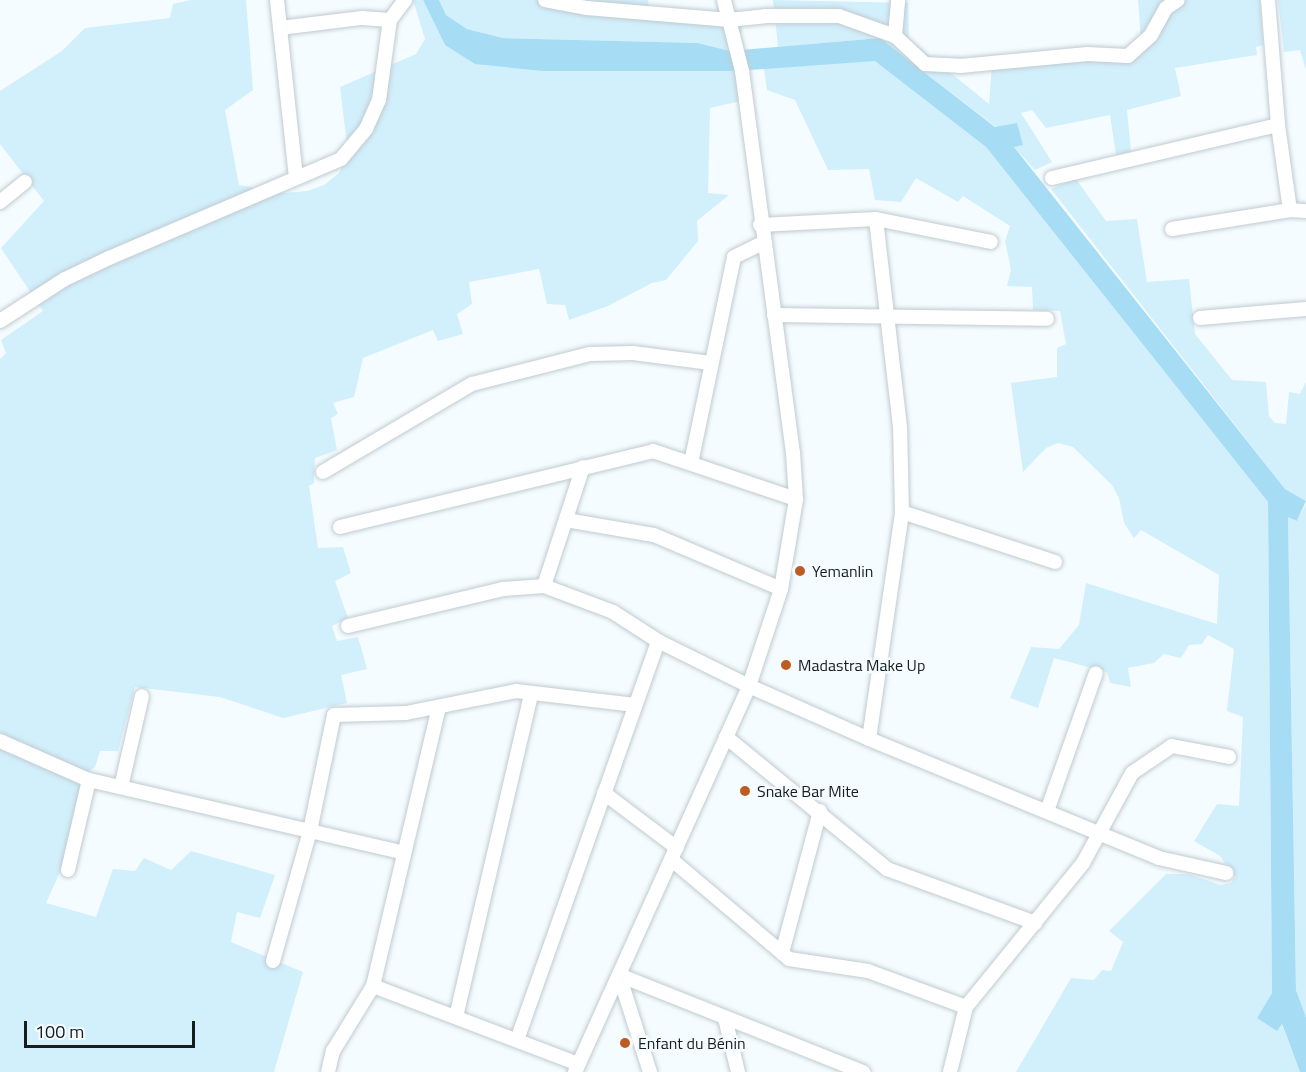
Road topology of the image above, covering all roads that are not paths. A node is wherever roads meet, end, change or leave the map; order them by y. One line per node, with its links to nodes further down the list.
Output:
1 (277, 0): 10 (street)
2 (405, 0): 8 (street)
3 (545, 0): 9 (street)
4 (724, 0): 9 (street)
5 (898, 0): 11 (street)
6 (1178, 0): 11 (street)
7 (1268, 0): 12 (street)
8 (390, 20): 10 (street); 13 (street)
9 (729, 20): 11 (street); 20 (street)
10 (280, 28): 13 (street)
11 (895, 36)
12 (1278, 125): 14 (street); 17 (street)
13 (296, 177): 29 (street)
14 (1052, 178)
15 (25, 182): 16 (street)
16 (0, 202)
17 (1290, 210): 18 (street); 21 (street)
18 (1306, 211)
19 (876, 219): 20 (street); 23 (street); 26 (street)
20 (760, 225): 22 (street)
21 (1172, 229)
22 (765, 242): 25 (street); 30 (street)
23 (991, 242)
24 (1306, 309): 27 (street)
25 (774, 315): 26 (street); 34 (street)
26 (884, 316): 28 (street); 35 (street)
27 (1200, 318)
28 (1047, 319)
29 (0, 321)
30 (710, 363): 31 (street); 33 (street)
31 (691, 463): 32 (street); 34 (street)
32 (583, 467): 36 (street); 37 (street)
33 (323, 472)
34 (796, 499): 40 (street)
35 (902, 512): 38 (street); 50 (street)
36 (566, 520): 39 (street); 40 (street)
37 (340, 527)
38 (1055, 562)
39 (544, 586): 41 (street); 42 (street)
40 (781, 589): 44 (street)
41 (348, 626)
42 (658, 641): 44 (street); 47 (street)
43 (1096, 673): 57 (street)
44 (749, 686): 49 (street); 50 (street)
45 (531, 694): 47 (street); 48 (street); 70 (street)
46 (142, 696): 54 (street)
47 (635, 705): 55 (street)
48 (439, 707): 58 (street); 60 (street)
49 (726, 737): 56 (street); 61 (street)
50 (869, 739): 57 (street)
51 (0, 741): 53 (street)
52 (1229, 757): 59 (street)
53 (89, 780): 54 (street); 62 (street)
54 (121, 787): 58 (street)
55 (604, 793): 61 (street); 72 (street)
56 (820, 811): 64 (street); 65 (street)
57 (1047, 811): 59 (street)
58 (310, 831): 60 (street); 66 (street)
59 (1099, 833): 63 (street); 64 (street)
60 (404, 853): 68 (street)
61 (674, 854): 65 (street); 67 (street)
62 (68, 870)
63 (1226, 873)
64 (1035, 923): 69 (street)
65 (782, 953): 69 (street)
66 (273, 961)
67 (619, 975): 71 (street); 74 (street); 76 (street)
68 (373, 986): 70 (street); 75 (street)
69 (966, 1007): 79 (street)
70 (456, 1017): 72 (street)
71 (725, 1018): 73 (street); 77 (street)
72 (517, 1040): 74 (street)
73 (833, 1066): 78 (street)
74 (577, 1068)
75 (328, 1072)
76 (650, 1072)
77 (738, 1072)
78 (863, 1072)
79 (950, 1072)

